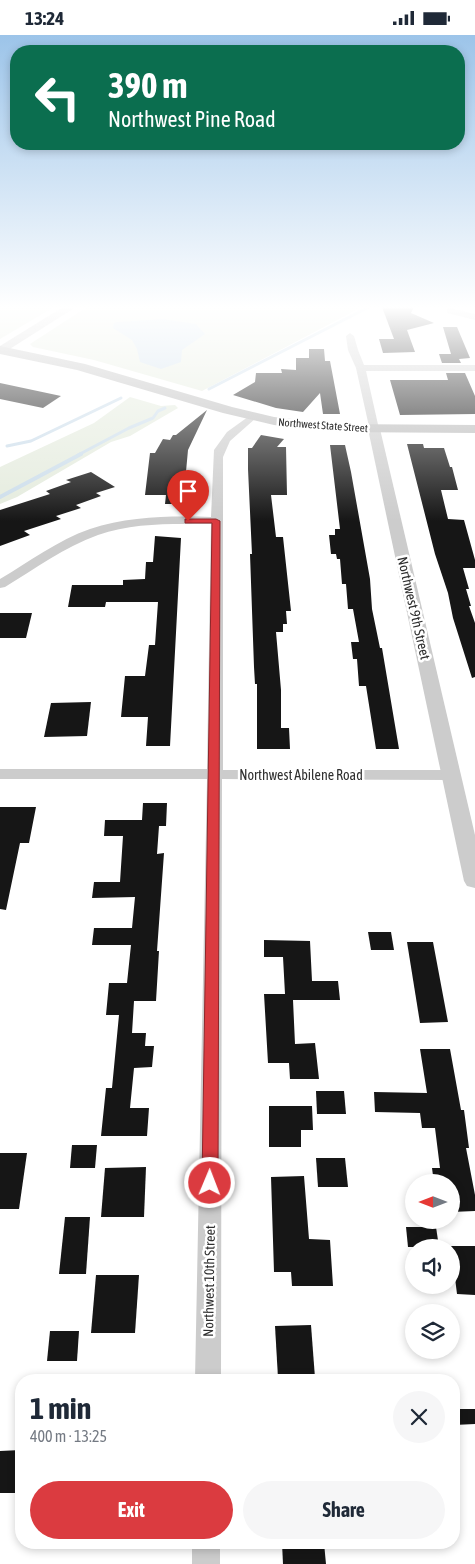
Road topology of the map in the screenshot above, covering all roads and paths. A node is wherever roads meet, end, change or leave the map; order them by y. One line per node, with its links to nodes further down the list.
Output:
1 (119, 378): 3 (main road, Northwest State Street)
2 (363, 378): 4 (street, Northwest 9th Street)
3 (252, 417): 4 (main road, Northwest State Street); 6 (street, Northwest 10th Street)
4 (374, 429): 5 (main road, Northwest State Street); 10 (street, Northwest 9th Street)
5 (475, 429)
6 (216, 521): 7 (street); 9 (street, Northwest 10th Street)
7 (0, 584)
8 (0, 774): 9 (street, Northwest Abilene Road)
9 (215, 775): 10 (street, Northwest Abilene Road); 12 (street, Northwest 10th Street)
10 (451, 775): 11 (street, Northwest 9th Street)
11 (475, 881)
12 (208, 1374)
13 (206, 1549): 14 (street)
14 (206, 1564)

